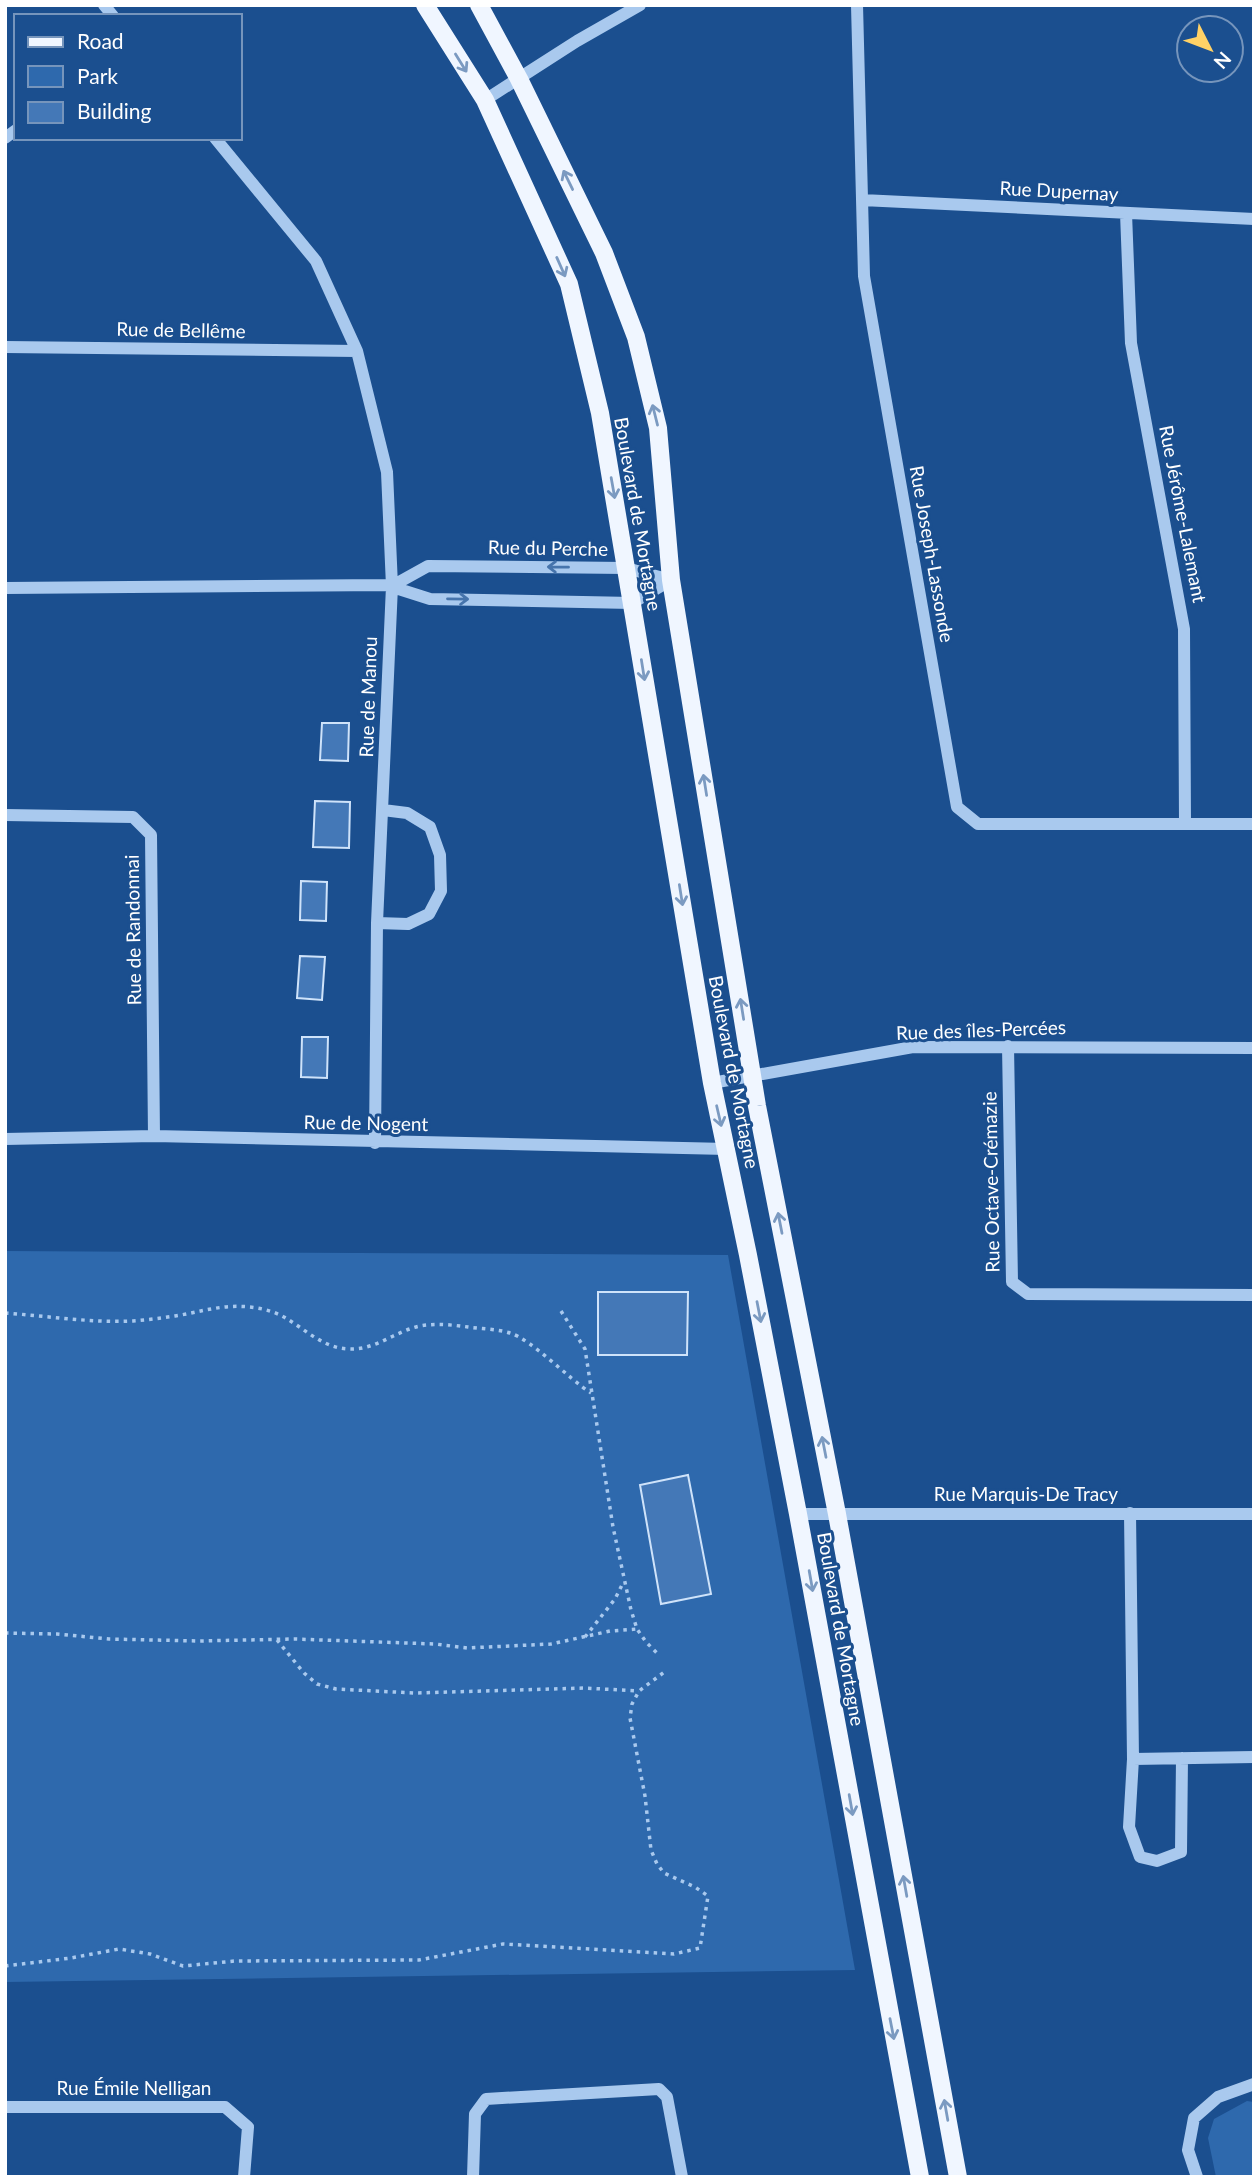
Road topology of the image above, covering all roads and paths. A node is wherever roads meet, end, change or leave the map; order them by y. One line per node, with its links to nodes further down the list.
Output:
1 (425, 5): 6 (main road, Boulevard de Mortagne, one-way to 6)
2 (480, 5): 5 (main road, Boulevard de Mortagne)
3 (640, 5): 5 (street)
4 (858, 5): 8 (street, Rue Joseph-Lassonde)
5 (519, 79): 6 (street); 14 (main road, Boulevard de Mortagne, one-way to 5)
6 (485, 100): 13 (main road, Boulevard de Mortagne, one-way to 13)
7 (217, 140): 12 (street, Rue de Manou)
8 (862, 200): 9 (street, Rue Dupernay); 20 (street, Rue Joseph-Lassonde)
9 (1126, 213): 10 (street, Rue Dupernay); 20 (street, Rue Jérôme-Lalemant)
10 (1254, 219)
11 (5, 347): 12 (street, Rue de Bellême)
12 (357, 351): 15 (street, Rue de Manou)
13 (626, 568): 14 (street, Rue du Perche); 15 (street, Rue du Perche, one-way to 15); 17 (main road, Boulevard de Mortagne)
14 (671, 580): 17 (street); 25 (main road, Boulevard de Mortagne, one-way to 14)
15 (392, 586): 16 (street, Rue du Perche); 17 (street, Rue du Perche, one-way to 17); 18 (street, Rue de Manou)
16 (5, 589)
17 (632, 603): 26 (main road, Boulevard de Mortagne, one-way to 26)
18 (383, 810): 22 (street, Rue de Manou); 22 (street)
19 (5, 815): 27 (street, Rue de Randonnai)
20 (1185, 823): 21 (street, Rue Joseph-Lassonde)
21 (1254, 824)
22 (377, 923): 29 (street, Rue de Manou)
23 (1008, 1046): 24 (street, Rue des îles-Percées); 25 (street, Rue des îles-Percées); 31 (street, Rue Octave-Crémazie)
24 (1254, 1048)
25 (753, 1077): 26 (street, Rue des îles-Percées); 37 (main road, Boulevard de Mortagne, one-way to 25)
26 (712, 1083): 30 (main road, Boulevard de Mortagne, one-way to 30)
27 (155, 1136): 28 (street, Rue de Nogent); 29 (street, Rue de Nogent)
28 (5, 1139)
29 (375, 1143): 30 (street, Rue de Nogent)
30 (727, 1149): 36 (main road, Boulevard de Mortagne, one-way to 36)
31 (1254, 1295)
32 (561, 1311): 34 (path)
33 (5, 1313): 34 (path)
34 (591, 1394): 39 (path)
35 (1130, 1513): 37 (street, Rue Marquis-De Tracy); 38 (street, Rue Marquis-De Tracy); 49 (street)
36 (798, 1514): 37 (street, Rue Marquis-De Tracy); 56 (main road, Boulevard de Mortagne, one-way to 56)
37 (838, 1514): 57 (main road, Boulevard de Mortagne, one-way to 37)
38 (1254, 1514)
39 (624, 1581): 40 (path); 42 (path)
40 (637, 1629): 42 (path); 44 (path)
41 (5, 1633): 43 (path)
42 (585, 1637): 43 (path)
43 (277, 1640): 46 (path)
44 (659, 1654)
45 (667, 1670): 46 (path)
46 (639, 1692): 50 (path)
47 (1254, 1757): 48 (street)
48 (1182, 1758): 49 (street); 49 (street)
49 (1133, 1759)
50 (5, 1966)
51 (1254, 2084): 58 (street)
52 (5, 2107): 53 (street, Rue Émile Nelligan)
53 (244, 2177)
54 (473, 2177): 55 (street)
55 (682, 2177)
56 (919, 2177)
57 (958, 2177)
58 (1197, 2177)

